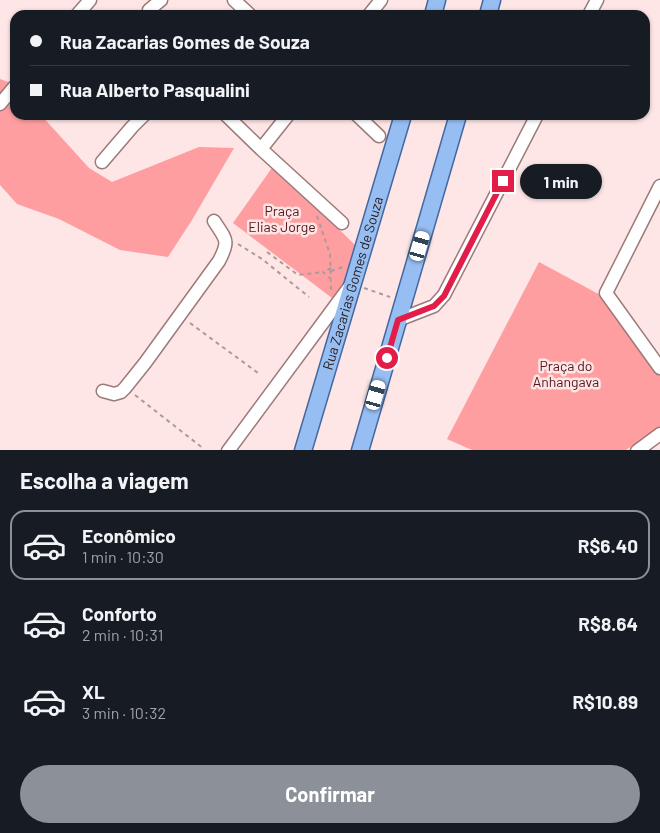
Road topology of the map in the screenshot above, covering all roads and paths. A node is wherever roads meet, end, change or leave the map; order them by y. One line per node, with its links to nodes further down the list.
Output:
1 (90, 0): 6 (street)
2 (161, 0): 5 (street)
3 (234, 0): 7 (street)
4 (381, 0): 8 (street)
5 (147, 8)
6 (81, 10)
7 (245, 10)
8 (373, 10)
9 (10, 92): 10 (street)
10 (0, 104)
11 (139, 120): 20 (street)
12 (231, 120): 19 (street)
13 (284, 120): 19 (street)
14 (362, 120): 18 (street)
15 (402, 120): 30 (main road, Rua Zacarias Gomes de Souza)
16 (457, 120): 32 (main road)
17 (534, 120): 35 (street)
18 (379, 136)
19 (262, 149): 22 (street)
20 (102, 162)
21 (660, 186): 38 (street)
22 (311, 194): 24 (street); 27 (path)
23 (214, 221): 25 (street)
24 (342, 223)
25 (226, 240): 31 (path); 34 (street)
26 (267, 252): 28 (path)
27 (331, 268): 28 (path); 29 (path)
28 (323, 272): 29 (path)
29 (331, 278): 33 (path)
30 (353, 282): 32 (path); 33 (street); 37 (main road, Rua Zacarias Gomes de Souza)
31 (309, 297)
32 (404, 302): 35 (main road)
33 (331, 310): 36 (street)
34 (180, 315): 39 (path); 40 (street)
35 (398, 320): 46 (main road)
36 (313, 336): 37 (street); 44 (street)
37 (336, 341): 45 (main road, Rua Zacarias Gomes de Souza)
38 (660, 368)
39 (258, 373)
40 (125, 388): 41 (street); 43 (path)
41 (103, 391)
42 (660, 434): 47 (street)
43 (204, 449)
44 (228, 450)
45 (303, 450)
46 (360, 450)
47 (637, 450)

